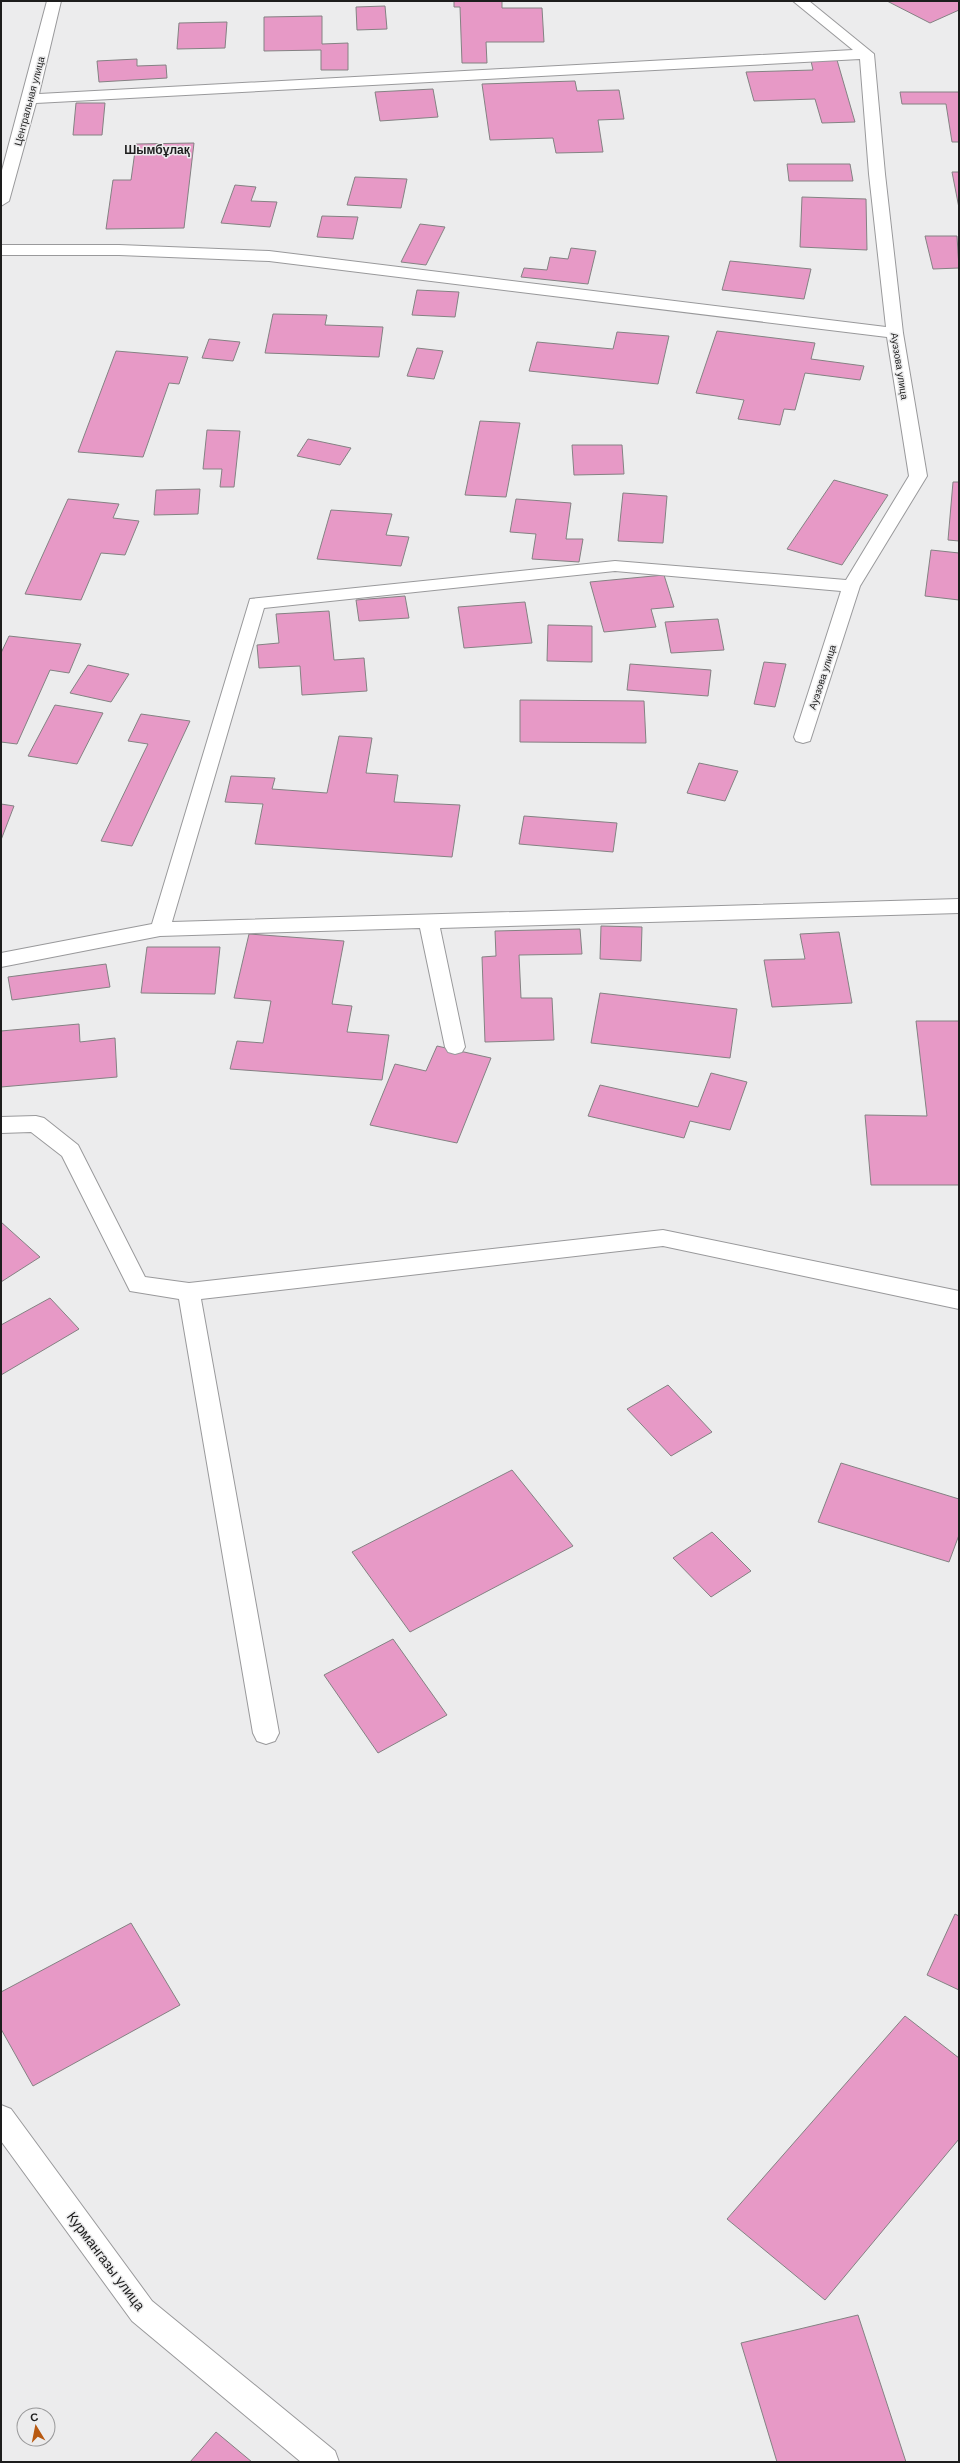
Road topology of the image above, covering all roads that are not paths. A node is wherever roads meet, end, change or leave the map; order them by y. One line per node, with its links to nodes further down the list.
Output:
1 (54, 1): 4 (street, Центральная улица)
2 (800, 1): 3 (street)
3 (867, 54): 4 (street); 7 (street, Ауэзова улица)
4 (30, 99): 5 (street, Центральная улица)
5 (1, 201)
6 (1, 250): 7 (street)
7 (895, 333): 8 (street, Ауэзова улица)
8 (851, 586): 9 (street, Ауэзова улица); 12 (street)
9 (803, 737)
10 (959, 906): 11 (street)
11 (429, 921): 12 (street); 14 (street)
12 (160, 929): 13 (street)
13 (1, 960)
14 (455, 1047)
15 (1, 1125): 16 (street)
16 (189, 1292): 17 (street); 18 (street)
17 (959, 1300)
18 (266, 1733)
19 (1, 2118): 20 (street, Курмангазы улица)
20 (324, 2462)

